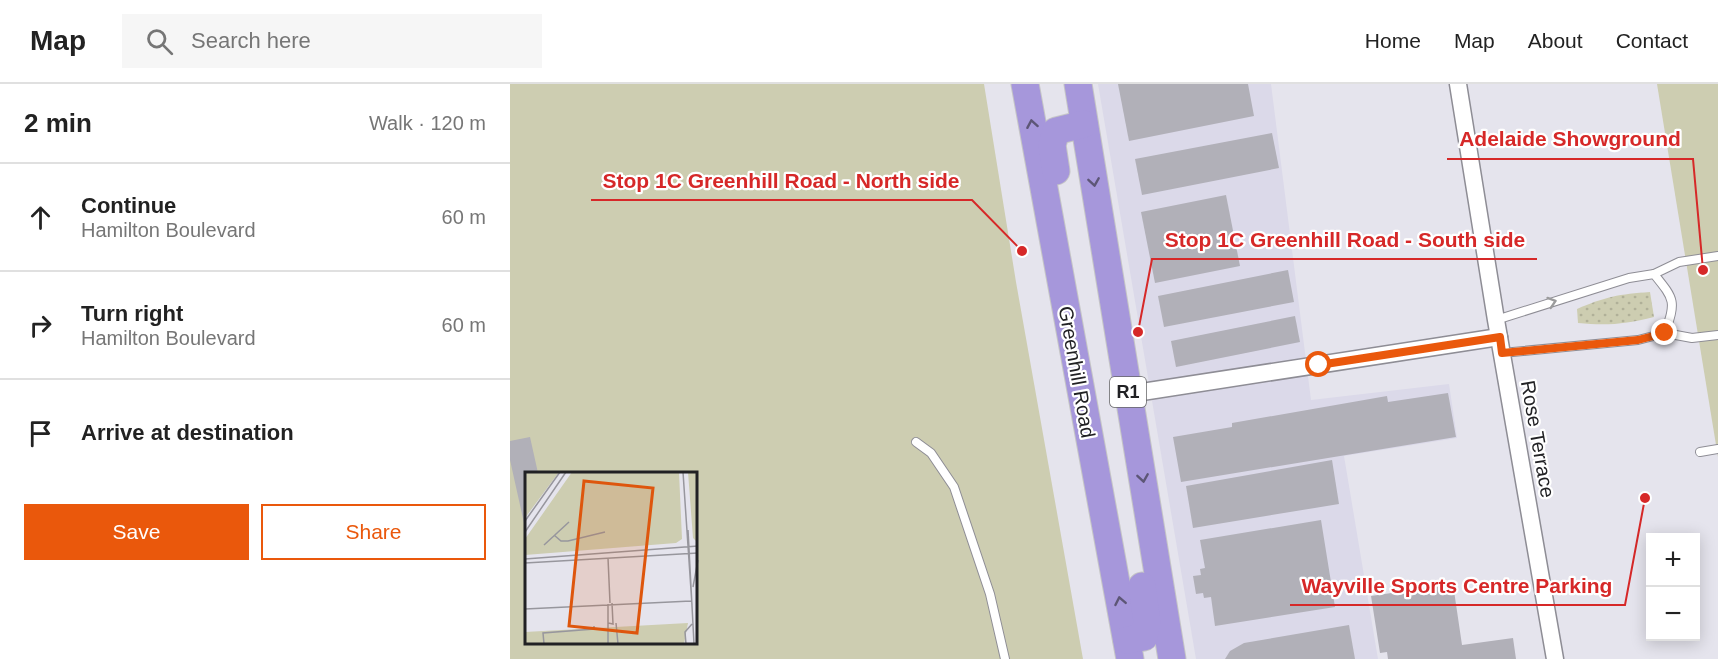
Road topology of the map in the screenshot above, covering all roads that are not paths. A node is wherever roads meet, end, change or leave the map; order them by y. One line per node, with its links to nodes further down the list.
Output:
1 (1025, 84): 5 (highway, Greenhill Road / R1, one-way to 1)
2 (1078, 84): 4 (highway, R1)
3 (1458, 84): 8 (street, Rose Terrace)
4 (1084, 124): 5 (highway); 12 (highway, R1, one-way to 12)
5 (1054, 243): 17 (highway, Greenhill Road / R1, one-way to 5)
6 (1718, 256): 7 (lane)
7 (1654, 274): 8 (lane, one-way to 7); 9 (lane)
8 (1496, 320): 11 (street, Rose Terrace)
9 (1665, 333): 10 (lane); 11 (lane)
10 (1718, 335)
11 (1501, 345): 12 (street); 20 (street, Rose Terrace)
12 (1129, 394): 16 (highway, R1, one-way to 16)
13 (916, 442): 18 (lane)
14 (1718, 449): 15 (lane)
15 (1700, 452)
16 (1151, 530): 17 (highway); 19 (highway, R1)
17 (1129, 650)
18 (1005, 659)
19 (1173, 659)
20 (1555, 659)

